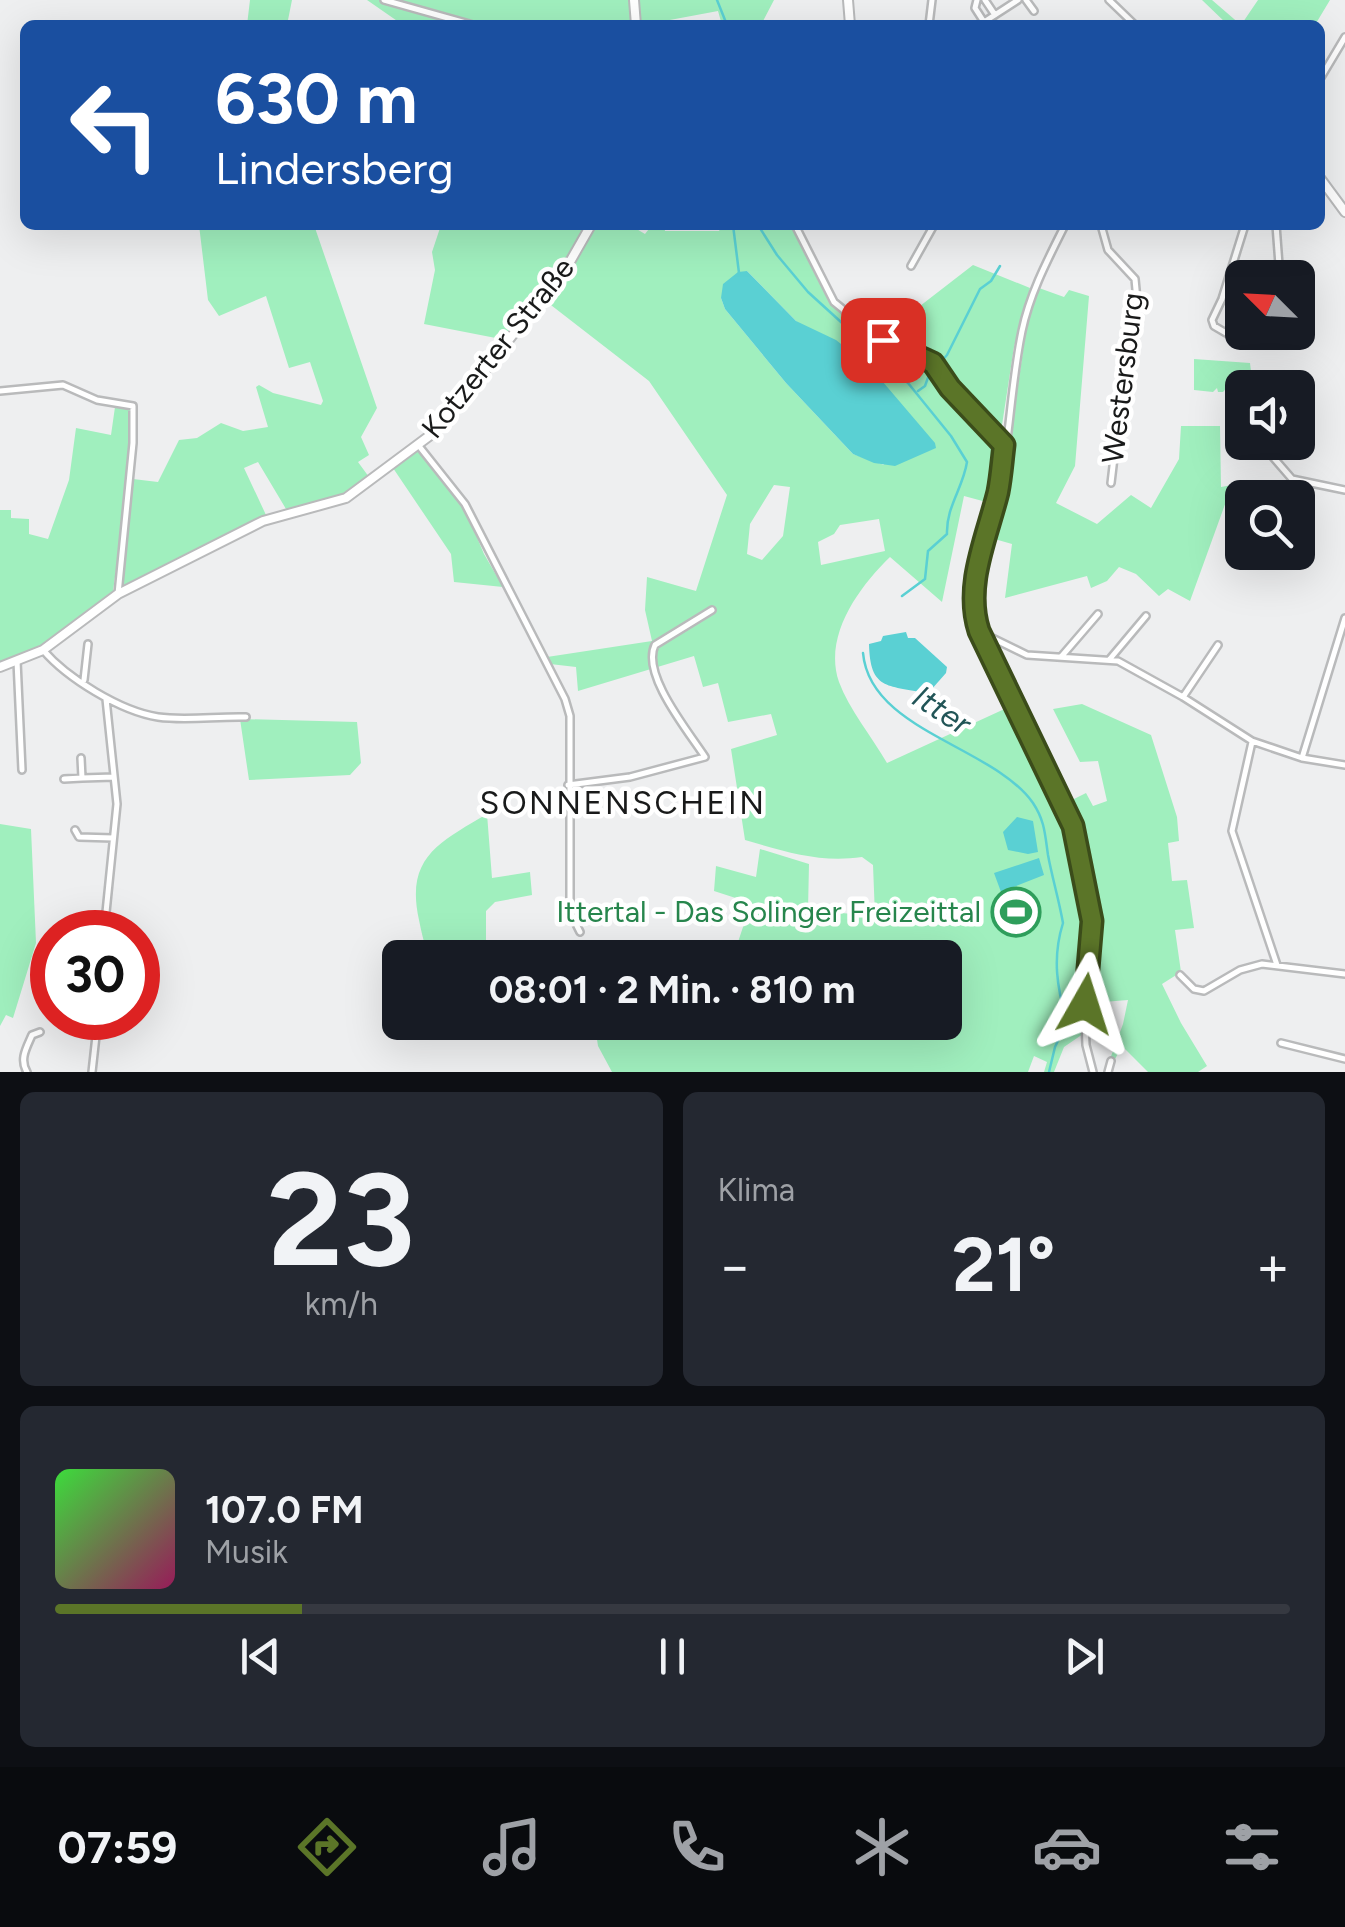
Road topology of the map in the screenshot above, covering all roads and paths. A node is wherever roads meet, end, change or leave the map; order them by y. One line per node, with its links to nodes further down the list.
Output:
1 (384, 0): 7 (street)
2 (981, 0): 6 (street)
3 (1022, 0): 5 (street); 6 (street)
4 (1109, 0): 9 (street)
5 (1034, 11)
6 (995, 14): 8 (street)
7 (454, 20)
8 (987, 20)
9 (1129, 20)
10 (1345, 36): 11 (street)
11 (1325, 70)
12 (1325, 185): 13 (street)
13 (1345, 212)
14 (588, 230): 28 (street, Kotzerter Straße)
15 (798, 230): 27 (street)
16 (931, 230): 23 (street)
17 (1063, 230): 27 (street)
18 (1102, 230): 31 (street, Westersburg)
19 (1243, 230): 21 (street)
20 (1276, 230): 22 (street)
21 (1234, 260)
22 (1279, 260)
23 (911, 266)
24 (1225, 289): 25 (street)
25 (1225, 332)
26 (0, 391): 34 (street)
27 (1004, 445): 39 (street)
28 (418, 446): 34 (street, Kotzerter Straße); 59 (street)
29 (1277, 460): 30 (street)
30 (1295, 480)
31 (1111, 484)
32 (1315, 486): 33 (street)
33 (1345, 490)
34 (118, 594): 42 (street)
35 (712, 610): 59 (street)
36 (1098, 614): 43 (street)
37 (1146, 616): 44 (street)
38 (1345, 618): 53 (street)
39 (979, 631): 43 (street); 74 (street)
40 (88, 644): 47 (street)
41 (1218, 645): 48 (street)
42 (43, 650): 45 (street); 47 (street)
43 (1060, 658): 44 (street)
44 (1109, 660): 48 (street)
45 (17, 661): 46 (street); 55 (street)
46 (0, 667)
47 (84, 682): 49 (street)
48 (1183, 697): 51 (street)
49 (106, 699): 50 (street); 56 (street)
50 (246, 718)
51 (1252, 742): 53 (street); 64 (street)
52 (81, 758): 58 (street)
53 (1302, 758): 54 (street)
54 (1345, 765)
55 (22, 770)
56 (114, 777): 58 (street); 61 (street)
57 (64, 778): 58 (street)
58 (82, 778)
59 (568, 785): 63 (street)
60 (74, 830): 61 (street)
61 (115, 838): 62 (street)
62 (107, 910)
63 (580, 932)
64 (1277, 964): 65 (street); 66 (street)
65 (1345, 974)
66 (1180, 976)
67 (30, 1039): 72 (street)
68 (96, 1040): 73 (street)
69 (1282, 1043): 70 (street)
70 (1345, 1059)
71 (1111, 1061): 75 (street)
72 (27, 1072)
73 (92, 1072)
74 (1094, 1072)
75 (1108, 1072)

